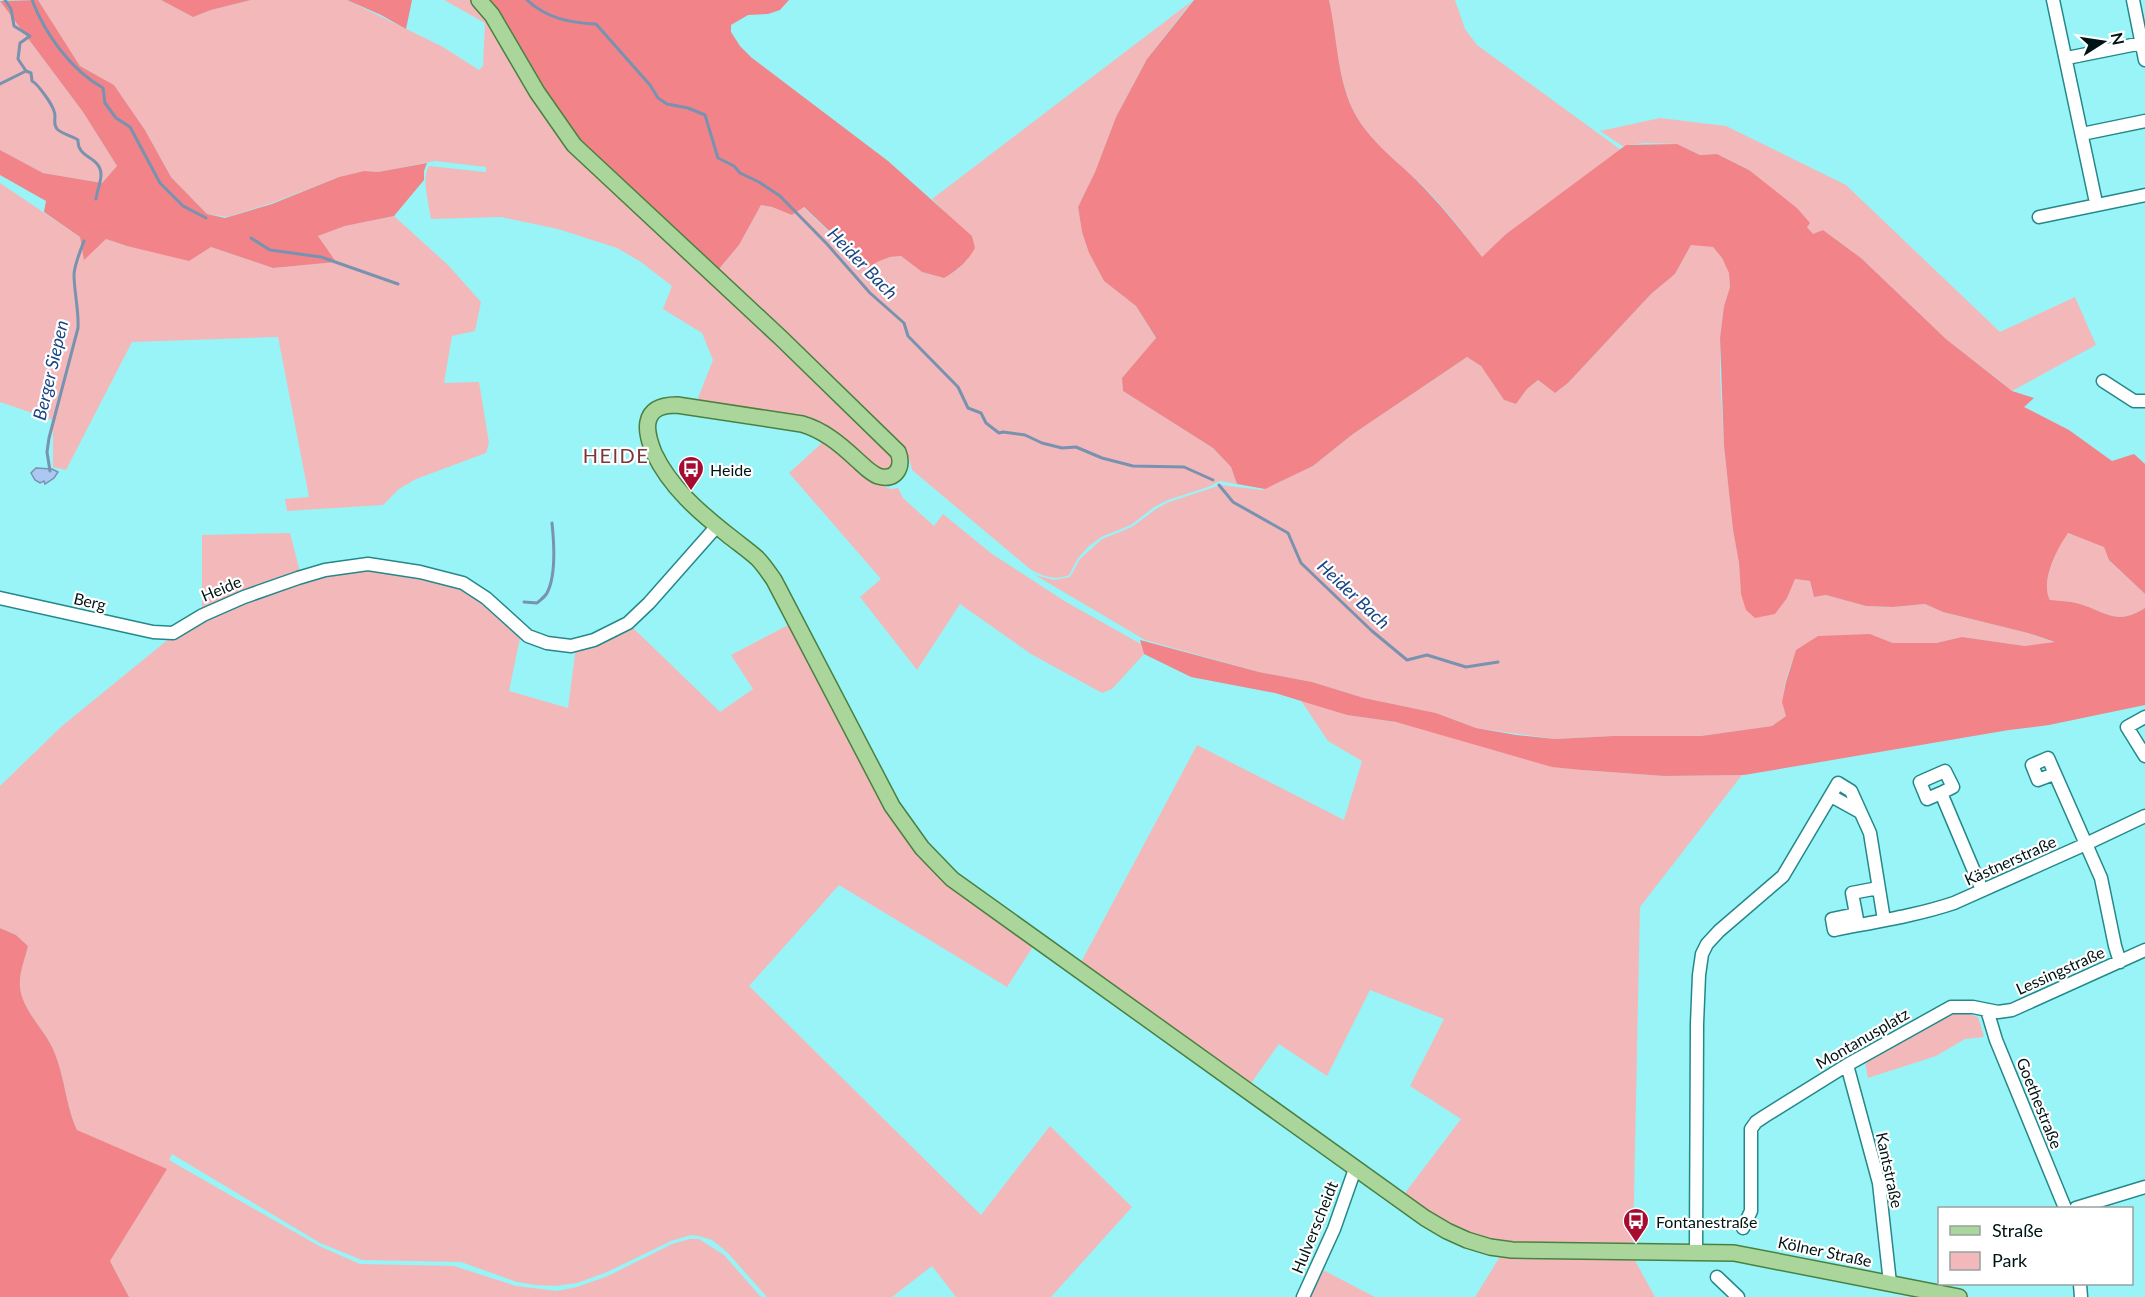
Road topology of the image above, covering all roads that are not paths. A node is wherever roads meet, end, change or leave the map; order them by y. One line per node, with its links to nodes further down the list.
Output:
1 (479, 0): 14 (main road)
2 (2054, 0): 5 (street)
3 (2133, 0): 4 (street)
4 (2142, 43): 5 (street); 6 (street)
5 (2067, 57): 8 (street)
6 (2145, 60)
7 (2145, 121): 8 (street)
8 (2082, 134): 10 (street)
9 (2145, 195): 11 (street)
10 (2095, 198)
11 (2040, 217)
12 (2103, 381): 13 (street)
13 (2145, 401)
14 (717, 526): 16 (street, Heide); 31 (main road, Kölner Straße)
15 (0, 598): 16 (street, Berg)
16 (173, 633)
17 (2145, 717): 18 (street)
18 (2141, 741): 19 (street)
19 (2145, 756)
20 (2054, 774): 23 (street)
21 (1941, 793): 25 (street)
22 (2145, 816): 23 (street, Kästnerstraße)
23 (2086, 844): 25 (street, Kästnerstraße); 28 (street)
24 (1878, 888): 26 (street); 26 (street, Kästnerstraße); 36 (street)
25 (1982, 890): 26 (street, Kästnerstraße)
26 (1884, 920)
27 (2145, 950): 28 (street, Lessingstraße)
28 (2120, 962): 29 (street, Lessingstraße)
29 (1987, 1010): 30 (street, Montanusplatz); 33 (street, Goethestraße)
30 (1847, 1065): 35 (street, Montanusplatz); 38 (street, Kantstraße)
31 (1355, 1169): 36 (main road, Kölner Straße); 39 (street, Hulverscheidt)
32 (2145, 1187): 34 (street)
33 (2064, 1207)
34 (2082, 1207)
35 (1743, 1228)
36 (1696, 1251): 38 (main road, Kölner Straße)
37 (1717, 1277): 40 (street)
38 (1890, 1283): 41 (main road, Kölner Straße)
39 (1303, 1297)
40 (1738, 1297)
41 (1959, 1297)

